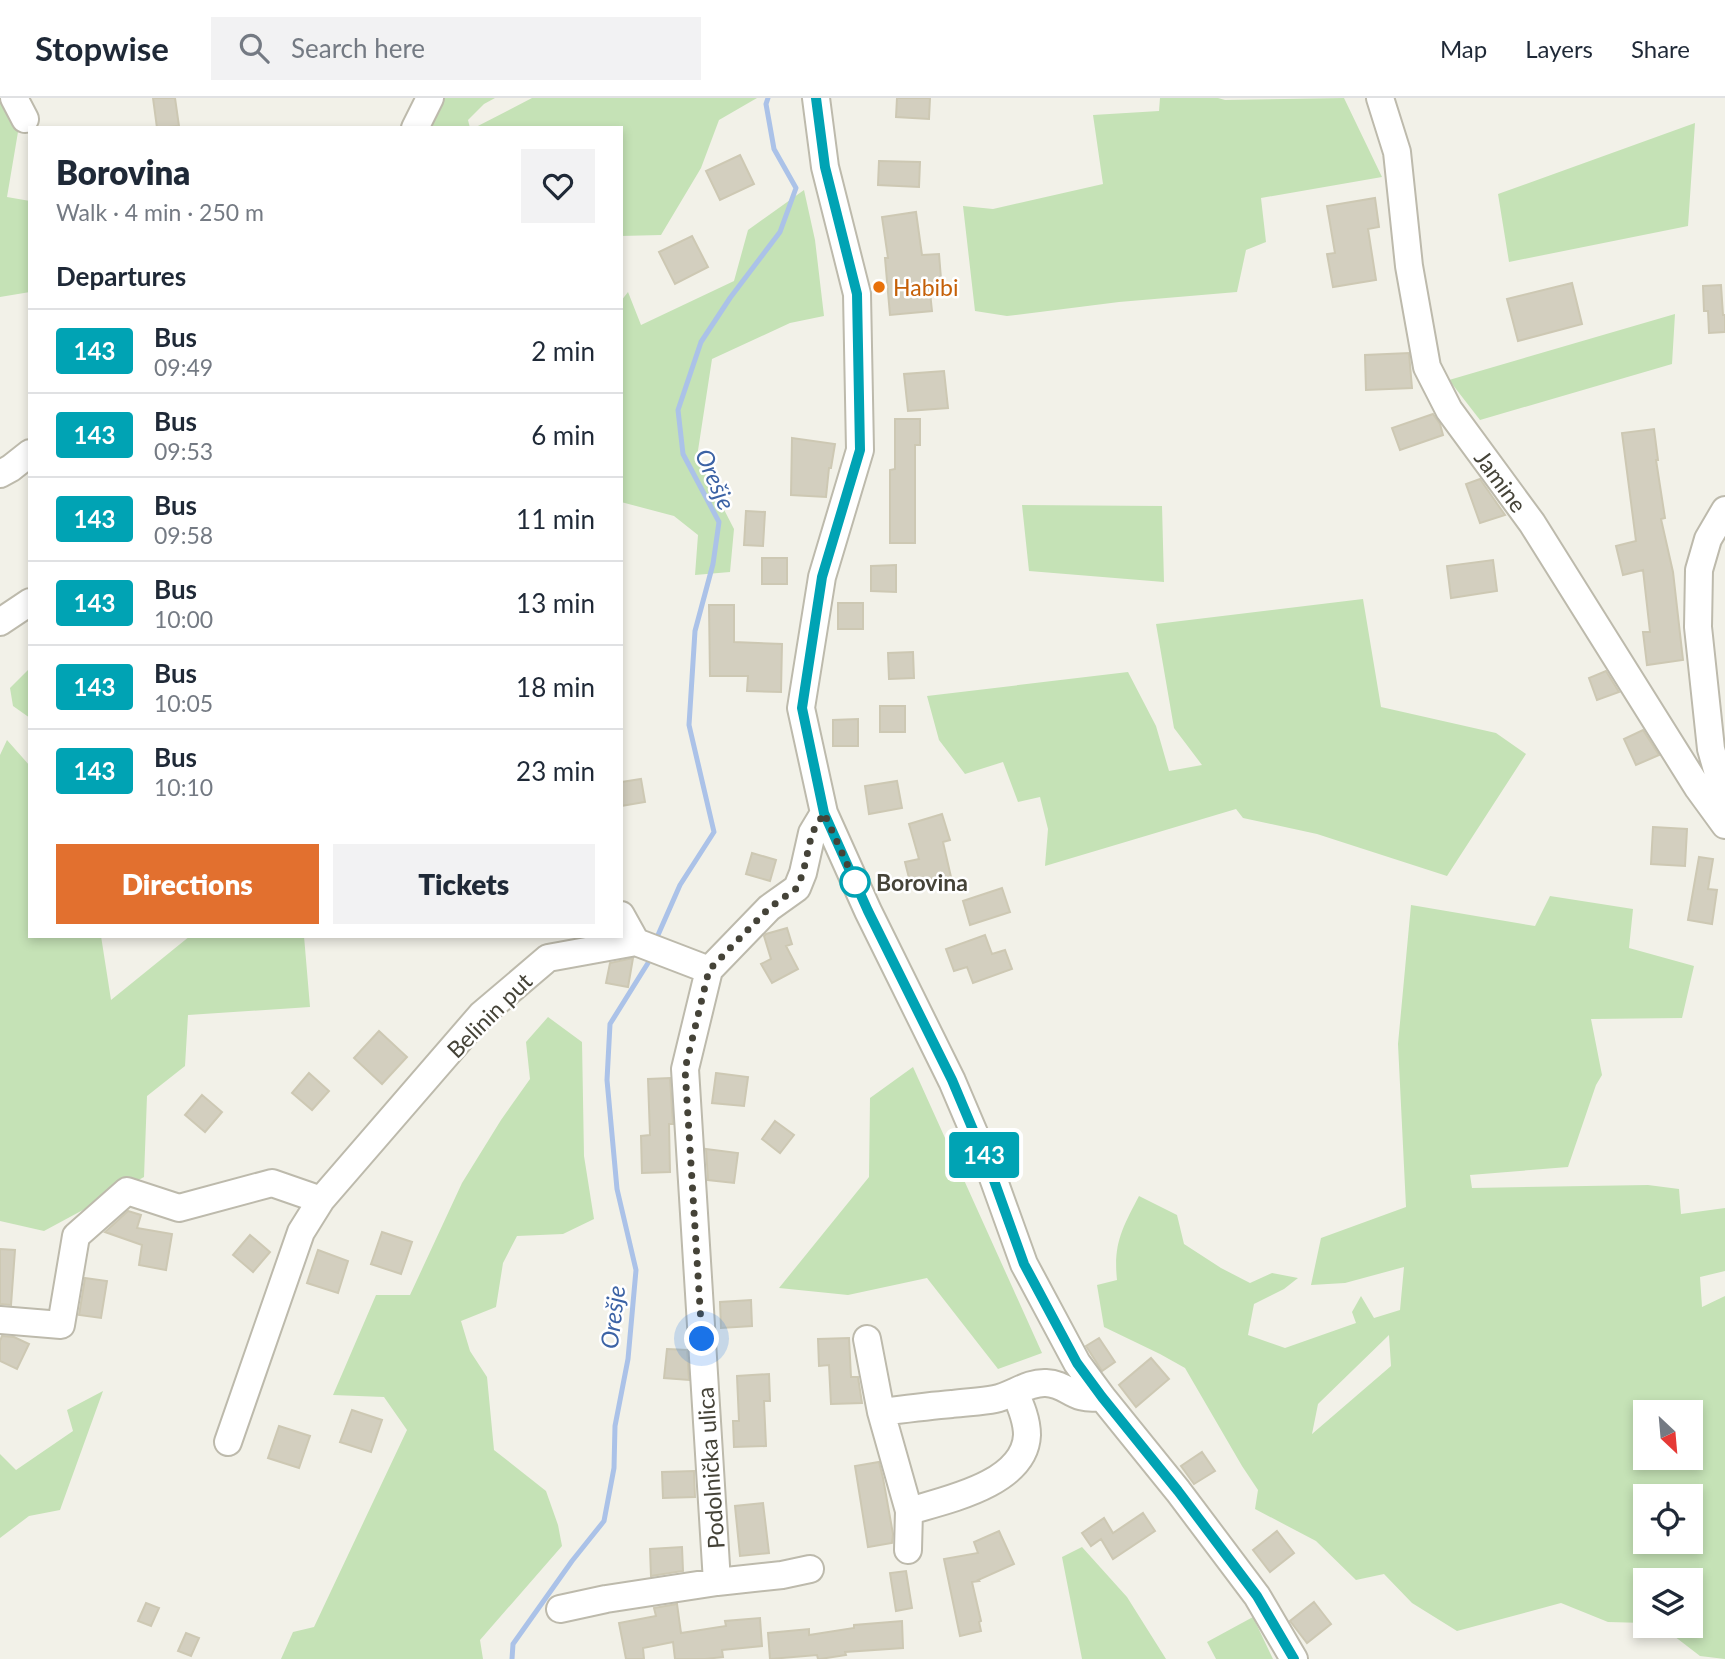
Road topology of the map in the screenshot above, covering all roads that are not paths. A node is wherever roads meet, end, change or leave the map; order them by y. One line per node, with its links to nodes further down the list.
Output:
1 (430, 98): 4 (street)
2 (816, 98): 11 (street)
3 (1380, 98): 12 (street, Jamine)
4 (416, 126)
5 (28, 455): 6 (street)
6 (0, 474)
7 (1725, 510): 10 (street)
8 (28, 603): 9 (street)
9 (0, 622)
10 (1725, 798)
11 (824, 813): 15 (street); 20 (street)
12 (1725, 825)
13 (623, 919): 14 (street)
14 (636, 942): 15 (street); 16 (street, Belinin put)
15 (709, 970): 26 (street, Podolnička ulica)
16 (321, 1200): 17 (street); 22 (street, Belinin put)
17 (0, 1320)
18 (867, 1339): 21 (street)
19 (1015, 1393): 20 (street); 21 (street); 23 (street)
20 (1102, 1397): 28 (street)
21 (881, 1412): 23 (street)
22 (228, 1442)
23 (909, 1511): 24 (street)
24 (908, 1550)
25 (810, 1569): 26 (street, Podolnička ulica)
26 (718, 1582): 27 (street, Podolnička ulica)
27 (560, 1609)
28 (1294, 1659)

